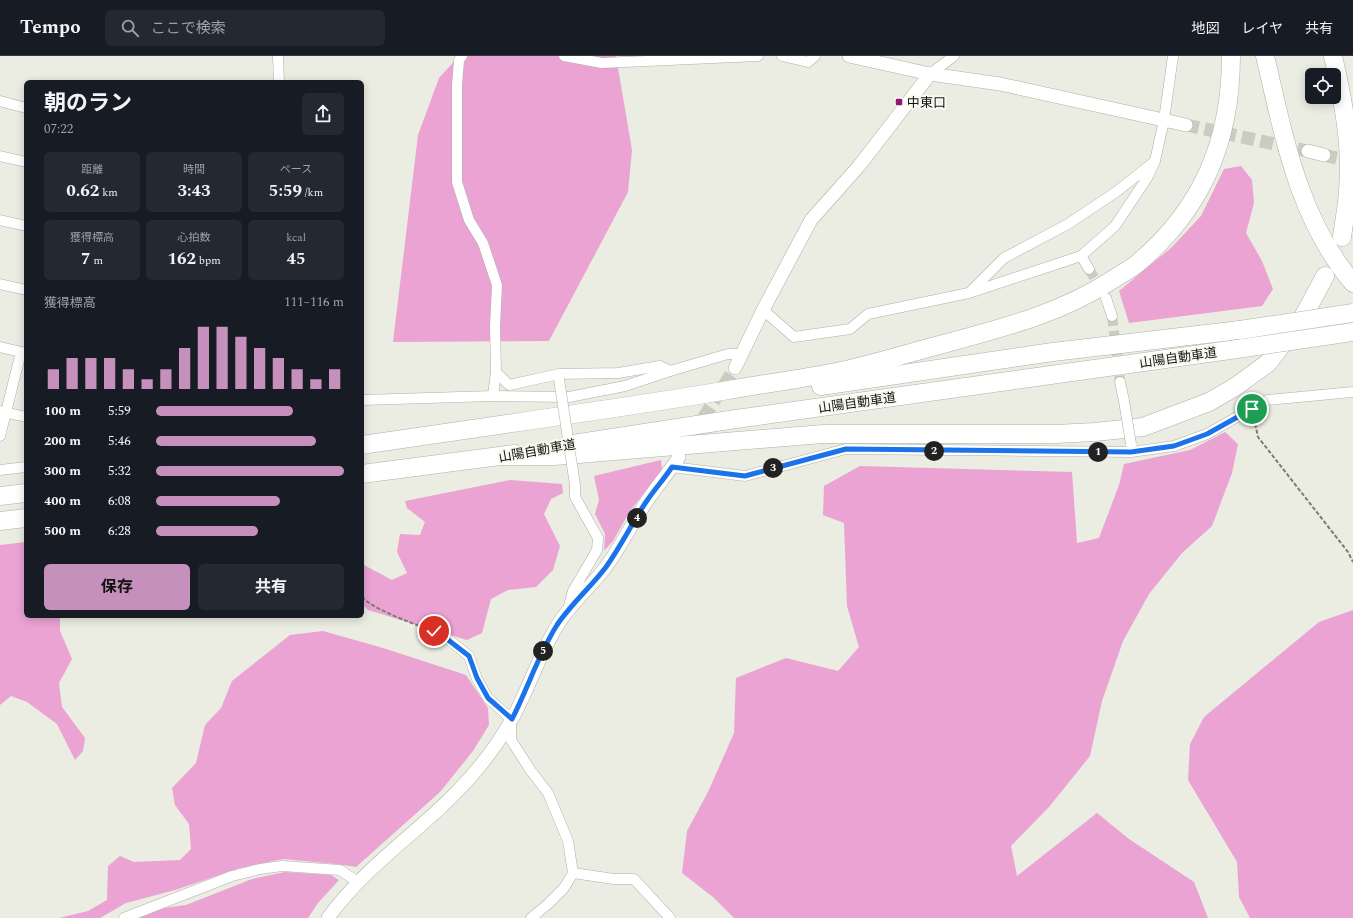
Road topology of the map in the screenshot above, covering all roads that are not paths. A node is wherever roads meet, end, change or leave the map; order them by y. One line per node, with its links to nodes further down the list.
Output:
1 (278, 56): 15 (street)
2 (462, 56): 45 (street)
3 (564, 56): 13 (street)
4 (758, 56): 13 (street)
5 (782, 56): 6 (street)
6 (815, 56)
7 (848, 56): 14 (street)
8 (954, 56): 14 (street)
9 (1173, 56): 18 (street)
10 (1231, 56): 54 (highway)
11 (1265, 56): 31 (highway)
12 (1332, 56): 27 (highway)
13 (700, 57)
14 (930, 74): 18 (street); 36 (street)
15 (279, 80)
16 (0, 102): 17 (street)
17 (24, 108)
18 (1164, 120): 19 (street); 23 (street)
19 (1186, 125)
20 (1308, 151): 21 (street)
21 (1324, 155)
22 (0, 156): 24 (street)
23 (1155, 161): 28 (street); 34 (street)
24 (24, 162)
25 (0, 220): 26 (street)
26 (24, 226)
27 (1342, 237)
28 (1081, 256): 29 (street); 34 (street)
29 (1089, 268)
30 (1326, 276): 57 (highway)
31 (1353, 283)
32 (0, 284): 33 (street)
33 (24, 290)
34 (969, 293): 36 (street)
35 (1106, 298): 38 (street)
36 (763, 310): 42 (street)
37 (1353, 313): 55 (highway, 山陽自動車道, bridge)
38 (1112, 316)
39 (1353, 332): 57 (highway, 山陽自動車道, bridge)
40 (0, 347): 41 (street)
41 (23, 353): 51 (street)
42 (741, 354): 43 (street); 44 (street)
43 (735, 368)
44 (670, 371): 46 (street); 49 (street)
45 (496, 372): 46 (street); 49 (street)
46 (559, 376): 66 (street, bridge)
47 (1120, 382): 56 (street, bridge)
48 (1353, 392): 56 (street)
49 (493, 396): 50 (street)
50 (364, 400)
51 (3, 411): 52 (street); 53 (street)
52 (24, 416)
53 (0, 436)
54 (364, 446)
55 (364, 446)
56 (1131, 448): 58 (street)
57 (503, 456): 61 (highway, 山陽自動車道)
58 (675, 462): 66 (street)
59 (24, 467): 60 (street)
60 (0, 470)
61 (364, 474)
62 (24, 493): 63 (highway)
63 (0, 496)
64 (24, 518): 65 (highway)
65 (0, 521)
66 (568, 610): 68 (street)
67 (434, 631): 68 (street)
68 (512, 719): 69 (street); 70 (street)
69 (573, 873): 73 (street); 74 (street)
70 (358, 882): 71 (street); 72 (street)
71 (124, 918)
72 (328, 918)
73 (531, 918)
74 (670, 918)

